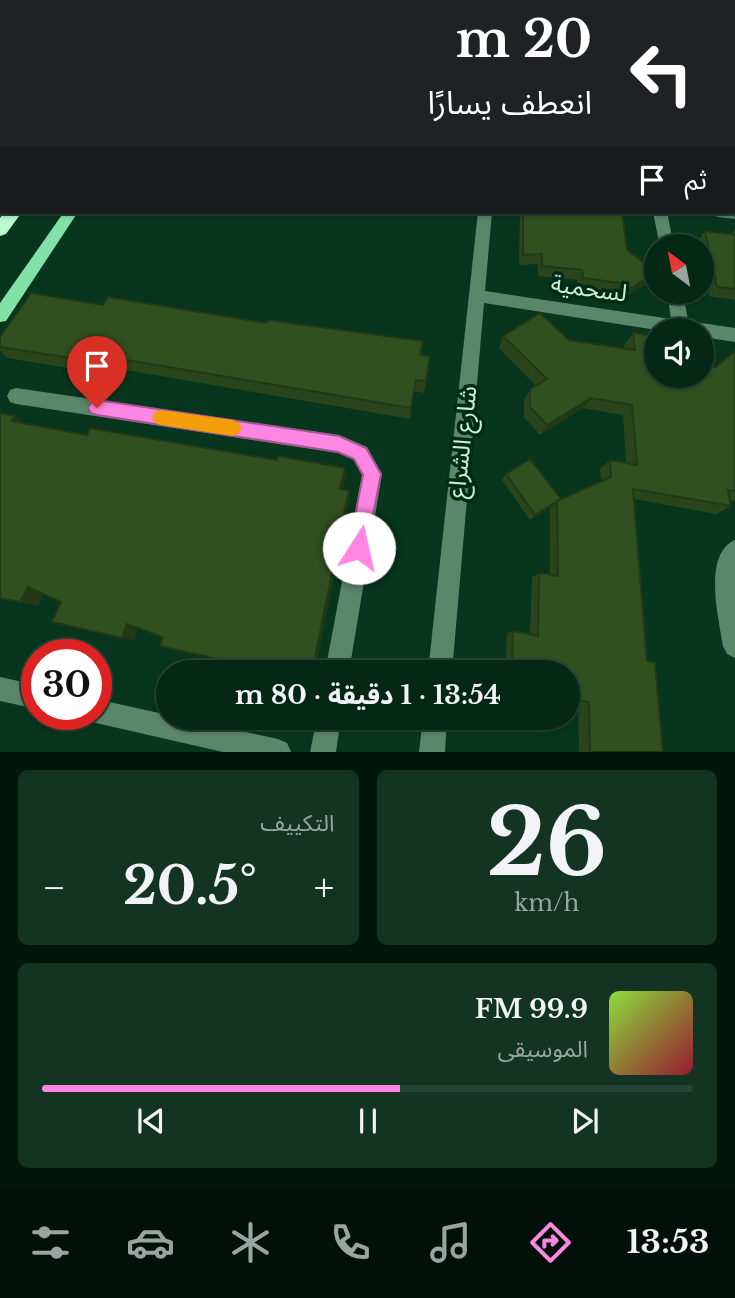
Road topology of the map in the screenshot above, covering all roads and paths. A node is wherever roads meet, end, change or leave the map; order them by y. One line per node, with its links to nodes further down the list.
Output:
1 (12, 214): 5 (highway)
2 (70, 214): 8 (main road)
3 (485, 214): 7 (street, شارع الشراع)
4 (660, 214): 6 (street)
5 (0, 230)
6 (664, 234)
7 (477, 296): 9 (street, لسحمية); 16 (street, شارع الشراع)
8 (0, 316)
9 (644, 321)
10 (714, 332): 11 (street, لسحمية)
11 (735, 335)
12 (16, 396): 15 (street)
13 (735, 551): 14 (street)
14 (735, 646)
15 (339, 660)
16 (441, 660)
17 (0, 689): 18 (street)
18 (21, 694)
19 (112, 715): 22 (street)
20 (327, 730): 23 (street)
21 (434, 730): 24 (street)
22 (278, 752)
23 (323, 752)
24 (432, 752)

